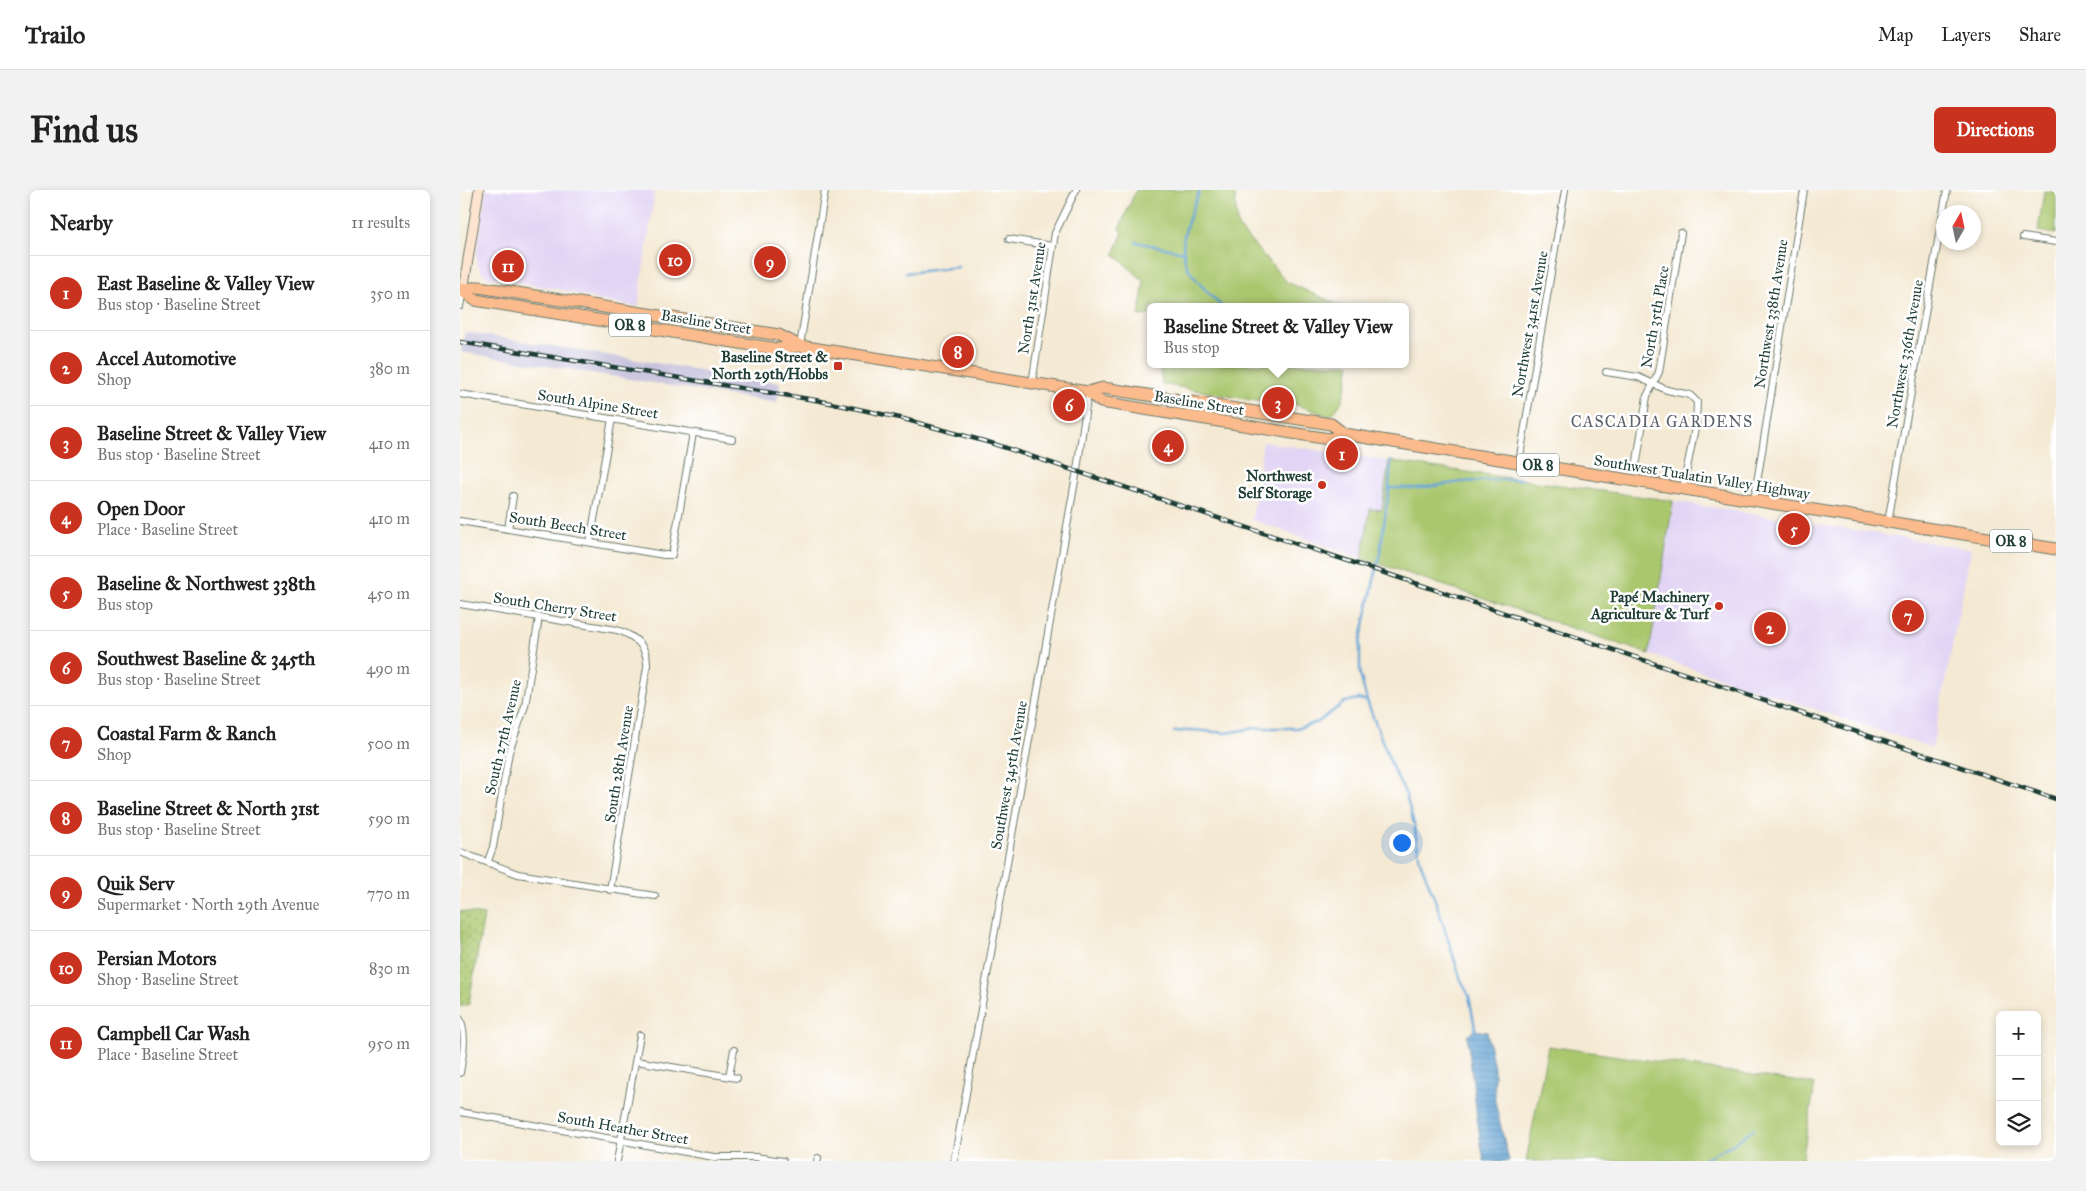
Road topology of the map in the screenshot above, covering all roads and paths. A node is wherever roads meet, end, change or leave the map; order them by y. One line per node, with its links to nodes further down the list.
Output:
1 (479, 190): 12 (street)
2 (826, 190): 14 (street)
3 (1076, 190): 11 (street, North 31st Avenue)
4 (1565, 190): 25 (street, Northwest 341st Avenue)
5 (1804, 190): 28 (street, Northwest 338th Avenue)
6 (1947, 190): 30 (street, Northwest 336th Avenue)
7 (1681, 233): 17 (street, North 35th Place)
8 (2023, 236): 10 (street)
9 (1009, 239): 11 (street)
10 (2056, 242)
11 (1052, 246): 16 (street, North 31st Avenue)
12 (461, 290): 13 (street); 14 (highway, Baseline Street / OR 8)
13 (460, 306)
14 (800, 346): 16 (highway, Baseline Street / OR 8)
15 (1606, 372): 17 (street)
16 (1032, 384): 18 (highway, Baseline Street / OR 8)
17 (1653, 384): 24 (street, North 35th Place); 26 (street)
18 (1088, 392): 22 (highway, Baseline Street / OR 8); 52 (street, Southwest 345th Avenue)
19 (460, 394): 20 (street, South Alpine Street)
20 (612, 419): 21 (street, South Alpine Street); 32 (street)
21 (693, 432): 23 (street, South Alpine Street); 32 (street, South Beech Street)
22 (1344, 434): 25 (highway, Southwest Tualatin Valley Highway / OR 8)
23 (732, 439)
24 (1636, 461)
25 (1519, 462): 26 (highway, Southwest Tualatin Valley Highway / OR 8)
26 (1683, 488): 28 (highway, Southwest Tualatin Valley Highway / OR 8)
27 (513, 496): 31 (street)
28 (1754, 501): 30 (highway, Southwest Tualatin Valley Highway / OR 8)
29 (460, 521): 31 (street, South Beech Street)
30 (1888, 522): 33 (highway, Southwest Tualatin Valley Highway / OR 8)
31 (508, 529): 32 (street, South Beech Street)
32 (590, 542)
33 (2056, 549)
34 (460, 604): 35 (street, South Cherry Street)
35 (539, 617): 36 (street, South Cherry Street); 38 (street, South 27th Avenue)
36 (641, 645): 39 (street, South 28th Avenue)
37 (460, 852): 38 (street)
38 (488, 861): 39 (street)
39 (610, 890): 40 (street)
40 (655, 896)
41 (460, 1019): 45 (street)
42 (640, 1034): 44 (street)
43 (734, 1050): 46 (street)
44 (636, 1061): 46 (street); 49 (street)
45 (460, 1072)
46 (729, 1076): 47 (street)
47 (737, 1078)
48 (460, 1112): 49 (street, South Heather Street)
49 (621, 1140): 50 (street); 51 (street, South Heather Street)
50 (617, 1161)
51 (783, 1161)
52 (954, 1161)

